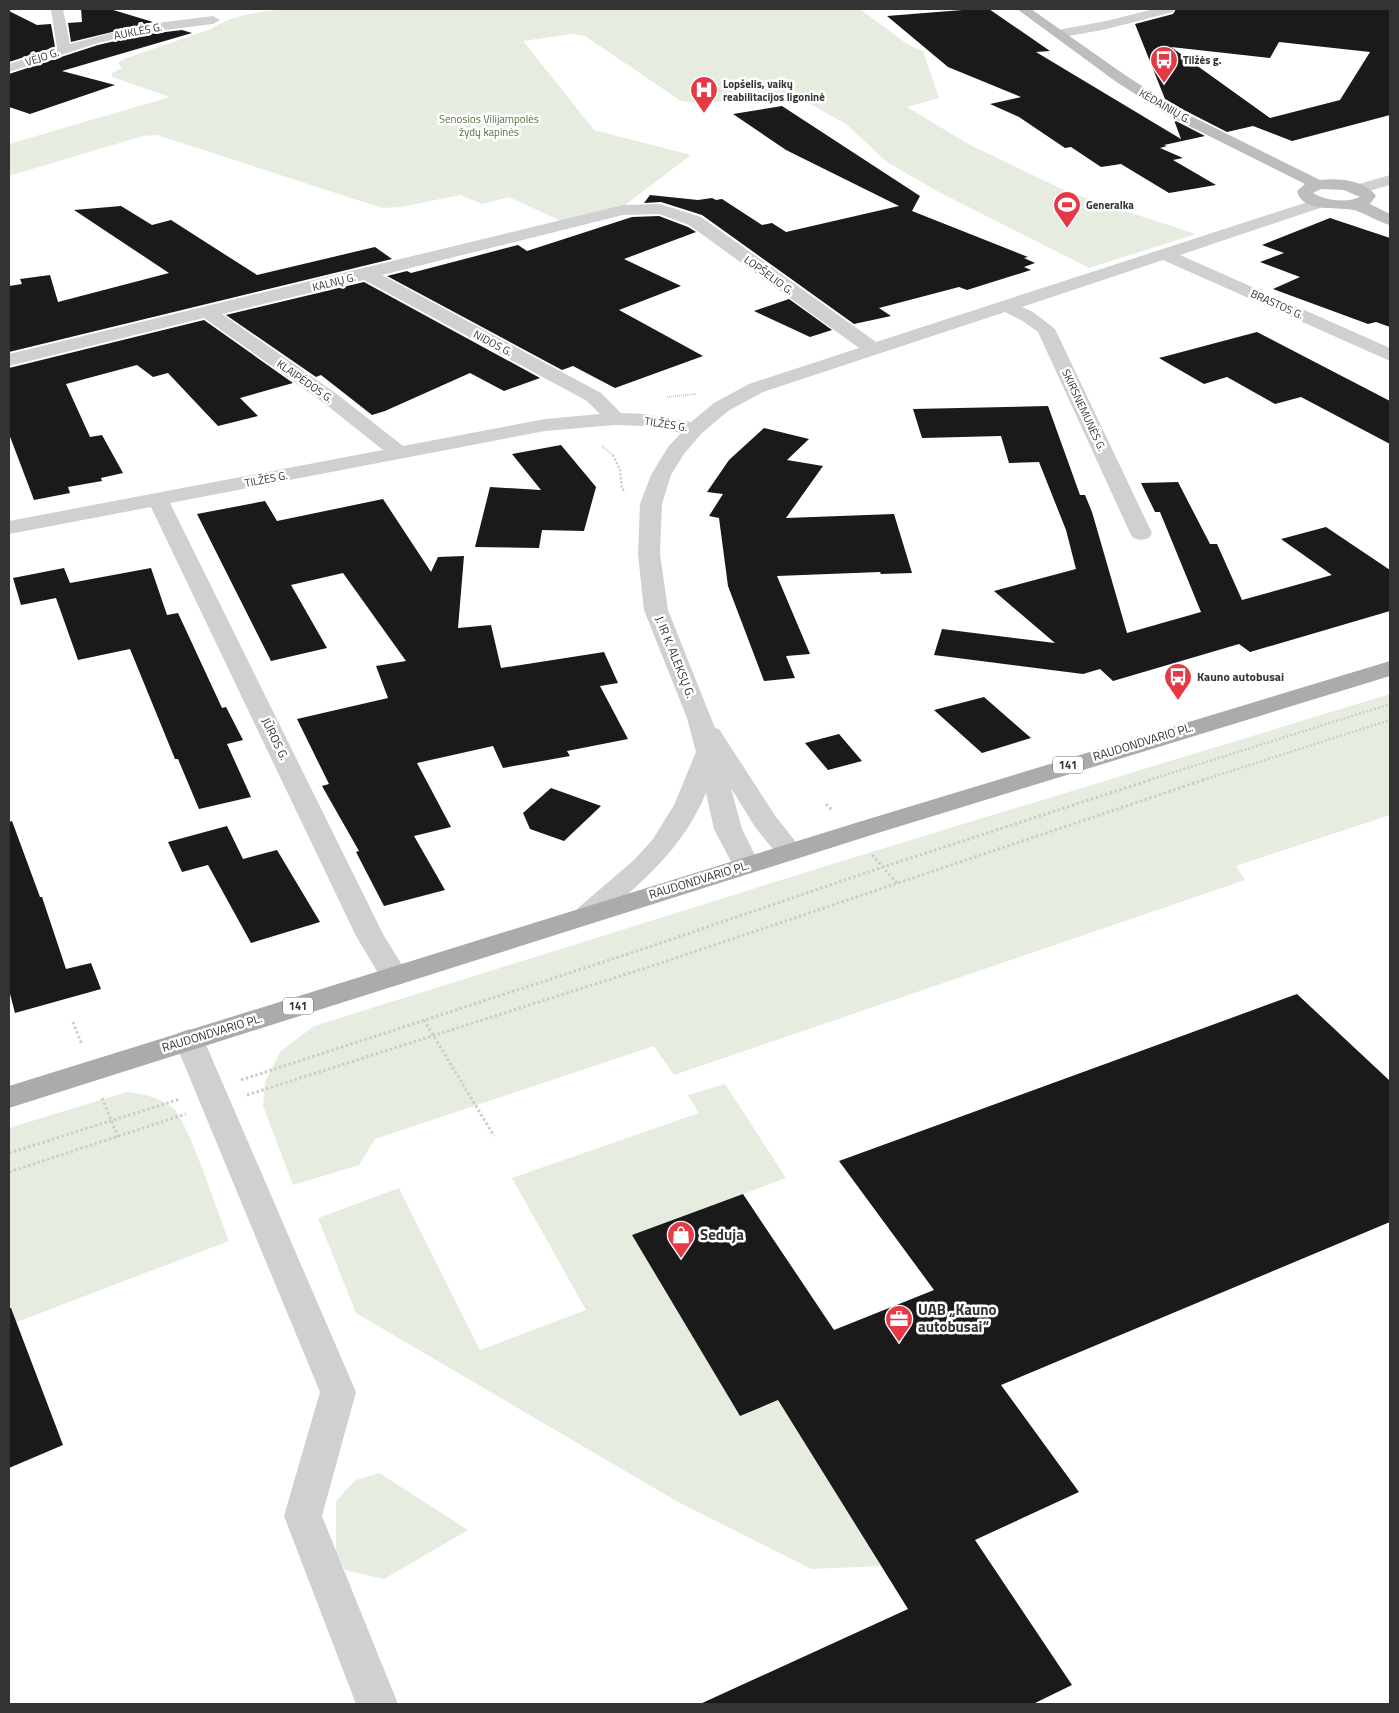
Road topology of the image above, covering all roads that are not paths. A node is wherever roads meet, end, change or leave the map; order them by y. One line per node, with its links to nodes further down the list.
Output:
1 (56, 9): 6 (street, VĖJO G.)
2 (1023, 9): 5 (main road, KĖDAINIŲ G.)
3 (1168, 9): 5 (street)
4 (213, 20): 6 (street, AUKLĖS G.)
5 (1058, 34): 9 (main road, KĖDAINIŲ G.)
6 (64, 49): 7 (street, VĖJO G.)
7 (9, 68)
8 (1390, 180): 10 (street)
9 (1318, 185): 10 (main road); 11 (main road)
10 (1356, 197): 11 (main road); 13 (main road)
11 (1320, 203): 14 (street, TILŽĖS G.)
12 (660, 209): 15 (street, KALNŲ G.); 18 (street, LOPŠELIO G.)
13 (1390, 220)
14 (1164, 254): 16 (street, TILŽĖS G.); 19 (street, BRASTOS G.)
15 (366, 274): 17 (street, KALNŲ G.); 21 (street, NIDOS G.)
16 (1006, 306): 18 (street, TILŽĖS G.); 26 (street, SKIRSNEMUNĖS G.)
17 (208, 313): 20 (street, KALNŲ G.); 23 (street, KLAIPĖDOS G.)
18 (873, 349): 22 (street, TILŽĖS G.)
19 (1390, 355)
20 (9, 360)
21 (615, 420): 22 (street, TILŽĖS G.); 23 (street, TILŽĖS G.)
22 (695, 429): 28 (street, J. IR K. ALEKSŲ G.)
23 (399, 454): 24 (street, TILŽĖS G.)
24 (158, 500): 25 (street, TILŽĖS G.); 33 (street, JŪROS G.)
25 (10, 525)
26 (1141, 533)
27 (1390, 668): 30 (main road, RAUDONDVARIO PL. / 141)
28 (700, 718): 29 (street, J. IR K. ALEKSŲ G.); 30 (street, J. IR K. ALEKSŲ G.)
29 (707, 754): 31 (street, J. IR K. ALEKSŲ G.); 32 (street)
30 (790, 852): 31 (main road, RAUDONDVARIO PL. / 141)
31 (746, 865): 32 (main road, RAUDONDVARIO PL. / 141)
32 (588, 914): 33 (main road, RAUDONDVARIO PL. / 141)
33 (394, 976): 34 (main road, RAUDONDVARIO PL. / 141)
34 (189, 1040): 35 (main road, RAUDONDVARIO PL. / 141); 36 (street)
35 (9, 1097)
36 (376, 1704)

